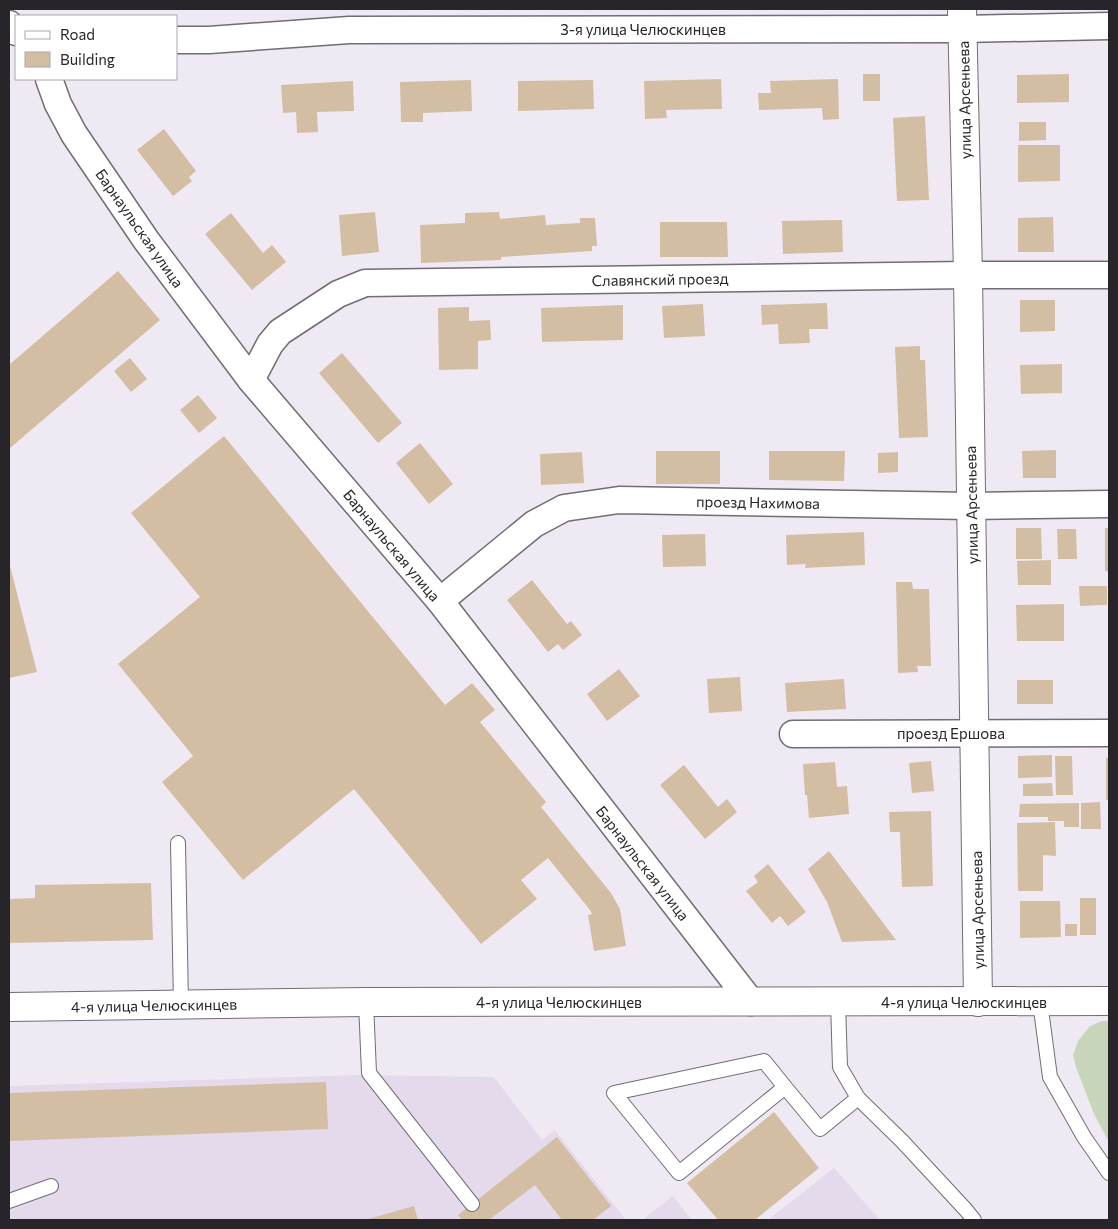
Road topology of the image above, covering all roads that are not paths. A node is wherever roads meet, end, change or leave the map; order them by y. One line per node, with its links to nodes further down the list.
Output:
1 (349, 19): 2 (street, 3-я улица Челюскинцев); 4 (street, 3-я улица Челюскинцев)
2 (962, 19): 3 (street, 3-я улица Челюскинцев); 6 (main road, улица Арсеньева)
3 (1109, 26)
4 (178, 40)
5 (49, 80): 8 (street, Барнаульская улица)
6 (968, 275): 7 (street, Славянский проезд); 8 (street, Славянский проезд); 10 (main road, улица Арсеньева)
7 (1109, 275)
8 (251, 380): 11 (street, Барнаульская улица)
9 (1109, 504): 10 (street, проезд Нахимова)
10 (971, 506): 11 (street, проезд Нахимова); 12 (main road, улица Арсеньева)
11 (440, 601): 18 (street, Барнаульская улица)
12 (974, 733): 13 (street, проезд Ершова); 14 (street, проезд Ершова); 20 (main road, улица Арсеньева)
13 (1109, 733)
14 (793, 734)
15 (178, 843): 22 (lane)
16 (1109, 1001): 21 (main road, 4-я улица Челюскинцев)
17 (366, 1002): 18 (main road, 4-я улица Челюскинцев); 22 (main road, 4-я улица Челюскинцев); 29 (lane)
18 (751, 1002): 19 (main road, 4-я улица Челюскинцев)
19 (838, 1002): 20 (main road, 4-я улица Челюскинцев); 25 (lane)
20 (978, 1002): 21 (main road, 4-я улица Челюскинцев)
21 (1040, 1002): 26 (lane)
22 (181, 1005): 23 (main road, 4-я улица Челюскинцев)
23 (9, 1007)
24 (785, 1087): 24 (lane); 25 (lane)
25 (858, 1098): 30 (lane)
26 (1109, 1173)
27 (51, 1186): 28 (lane)
28 (9, 1201)
29 (472, 1204)
30 (974, 1220)

